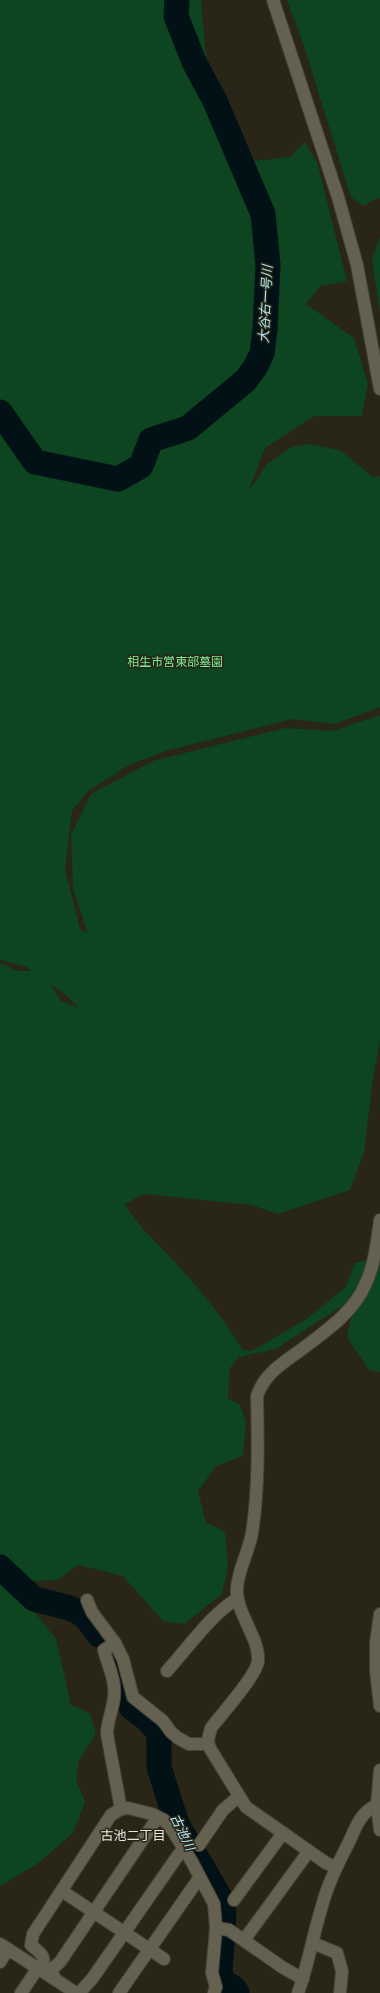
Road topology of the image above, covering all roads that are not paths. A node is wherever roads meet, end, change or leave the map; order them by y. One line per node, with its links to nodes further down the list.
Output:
1 (273, 0): 2 (street)
2 (380, 389)
3 (380, 1220): 4 (street)
4 (237, 1599): 8 (street); 10 (street)
5 (87, 1600): 7 (street)
6 (380, 1614): 9 (street)
7 (115, 1643): 10 (street); 14 (street)
8 (167, 1671)
9 (380, 1706)
10 (208, 1744): 12 (street)
11 (380, 1770): 13 (street)
12 (238, 1797): 17 (street); 18 (street)
13 (377, 1805): 16 (street); 21 (street)
14 (121, 1809): 15 (street); 23 (street)
15 (158, 1817): 19 (street); 25 (street)
16 (380, 1830)
17 (283, 1833): 20 (street); 24 (street)
18 (199, 1845)
19 (185, 1850): 22 (street); 27 (street)
20 (309, 1851): 21 (street); 28 (street)
21 (336, 1868): 29 (street)
22 (200, 1877): 26 (street); 31 (street)
23 (62, 1891): 25 (street); 34 (street)
24 (234, 1900)
25 (95, 1912): 27 (street); 35 (street)
26 (222, 1929): 28 (street); 41 (street)
27 (124, 1931): 31 (street); 39 (street)
28 (244, 1940): 36 (street)
29 (313, 1943): 36 (street); 43 (street)
30 (4, 1947): 33 (street); 34 (street)
31 (150, 1949): 32 (street); 40 (street)
32 (164, 1959)
33 (0, 1962)
34 (41, 1970): 35 (street); 38 (street)
35 (55, 1979): 37 (street)
36 (303, 1979): 42 (street)
37 (69, 1991)
38 (21, 1993)
39 (79, 1993)
40 (119, 1993)
41 (214, 1993)
42 (298, 1993)
43 (340, 1993)

